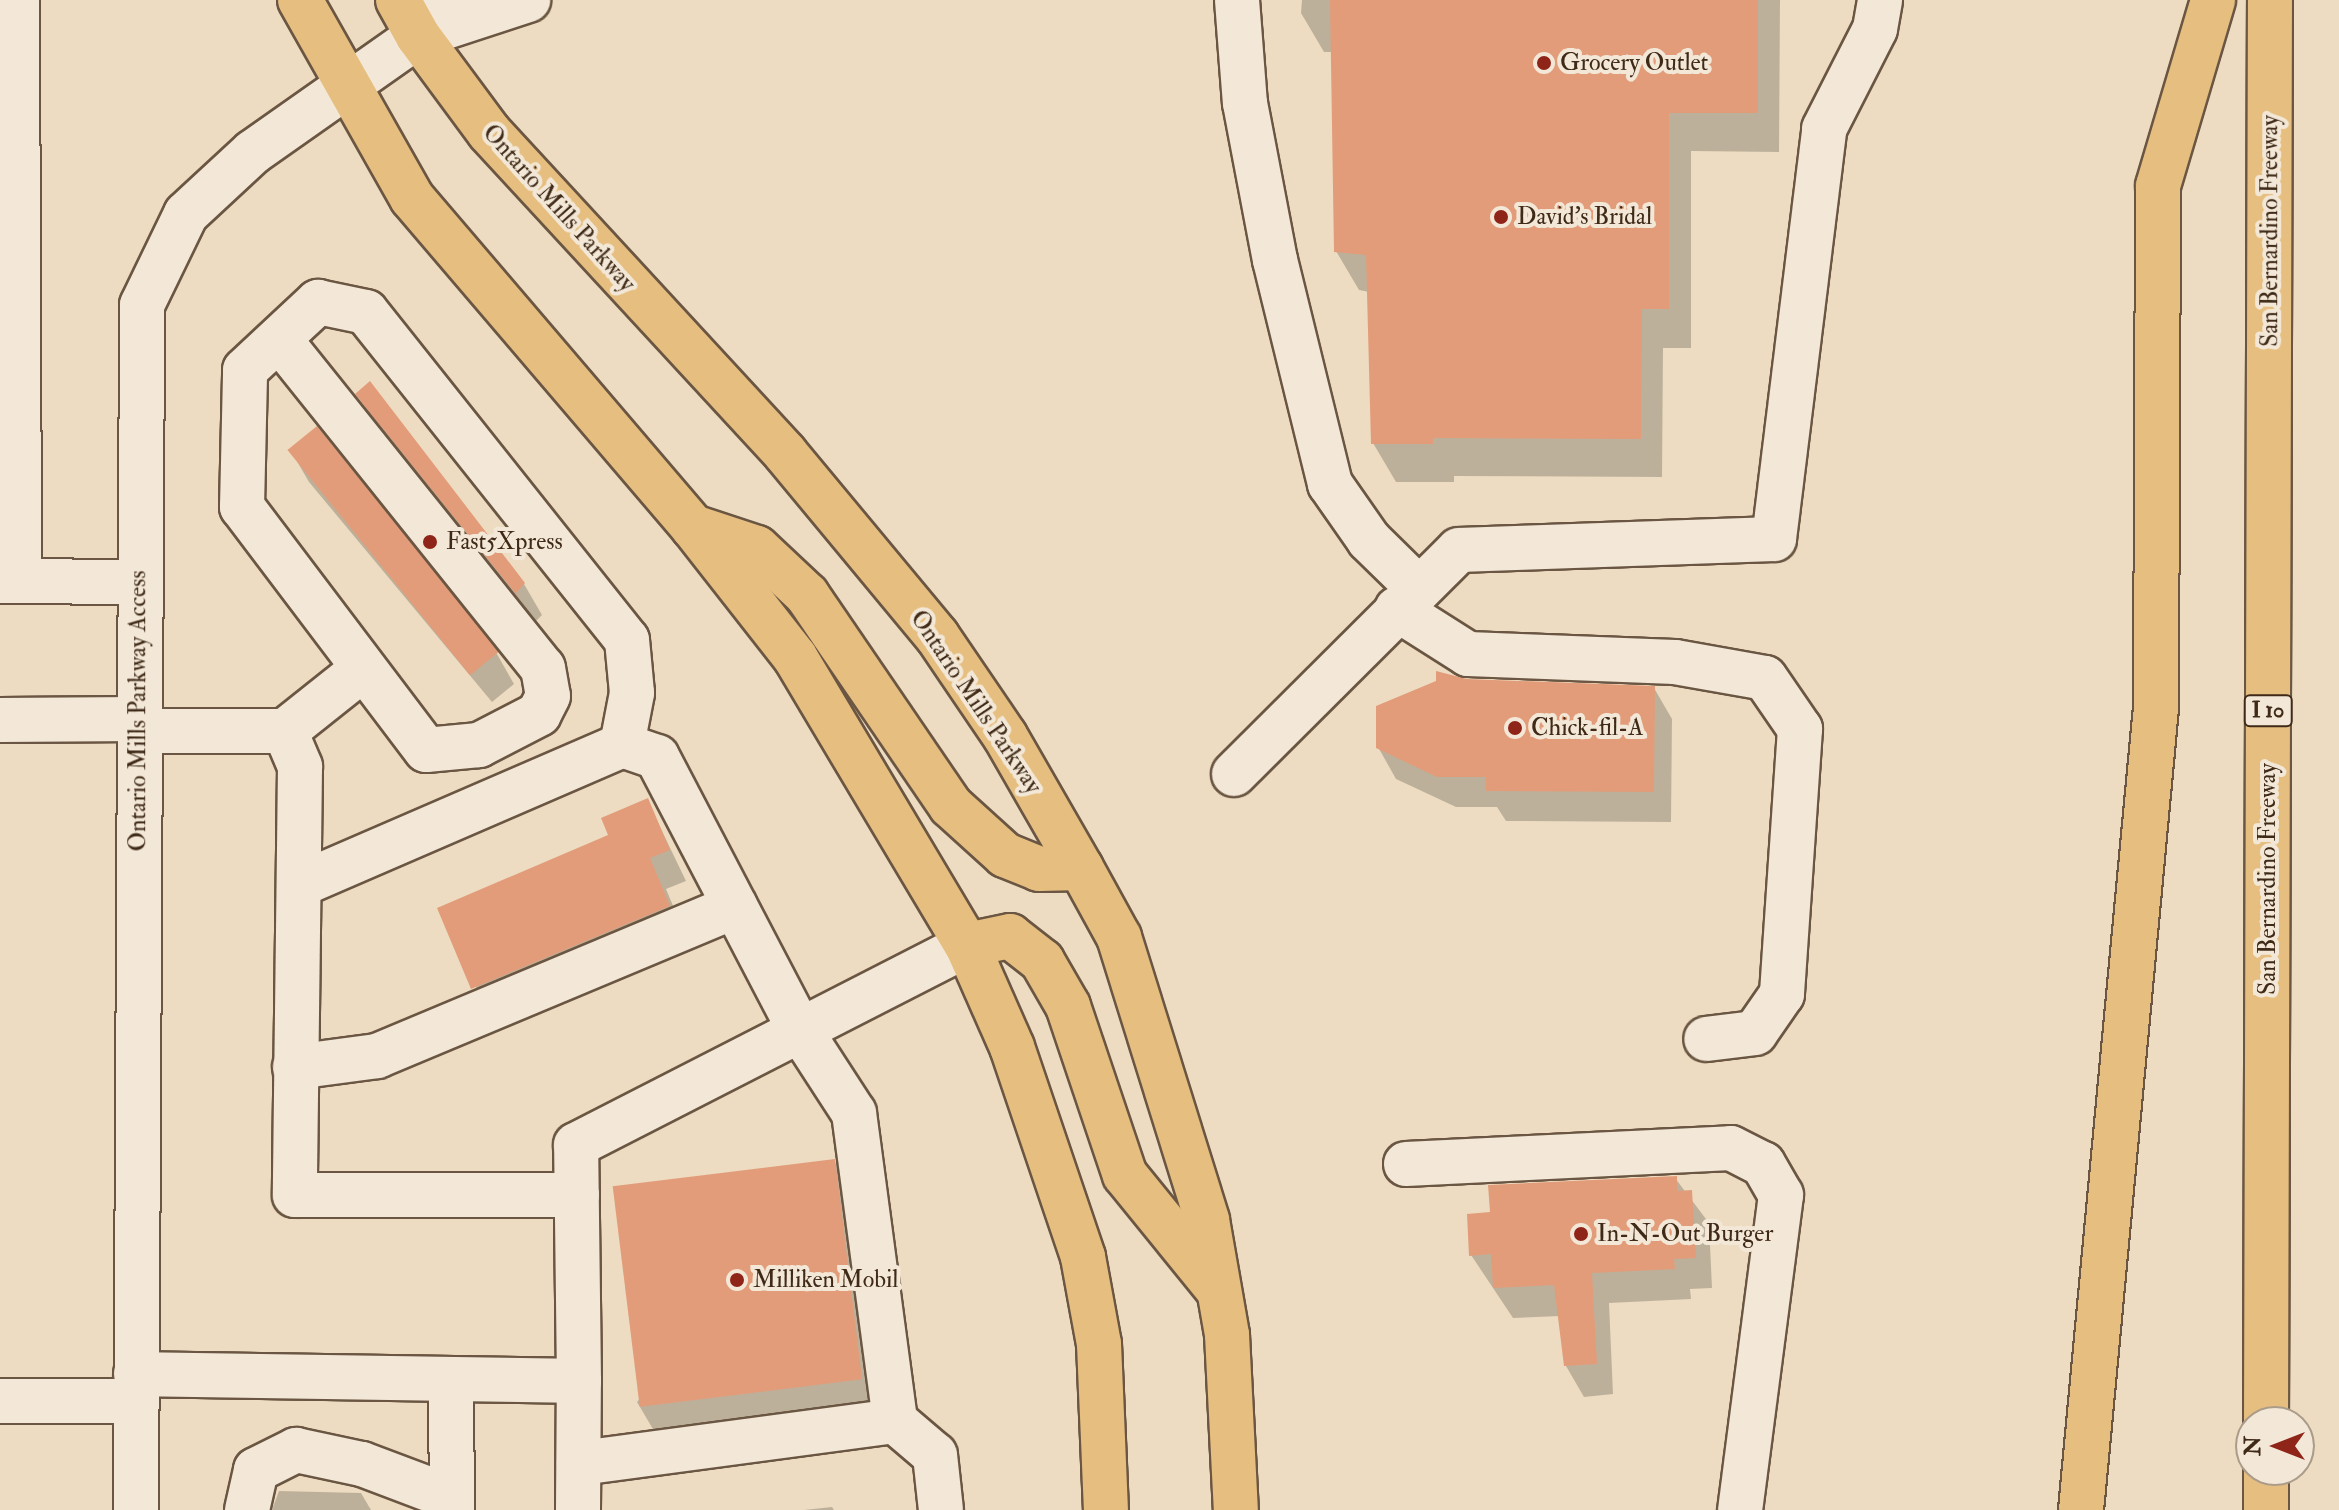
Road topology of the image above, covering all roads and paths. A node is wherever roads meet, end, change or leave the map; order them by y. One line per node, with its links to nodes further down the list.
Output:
1 (17, 0): 10 (street)
2 (300, 0): 11 (main road)
3 (445, 0): 9 (street)
4 (528, 0): 9 (street)
5 (1237, 0): 17 (street)
6 (1880, 0): 17 (street)
7 (2213, 0): 50 (main road)
8 (2270, 0): 38 (main road, San Bernardino Freeway / I 10)
9 (408, 18): 11 (street, Ontario Mills Parkway Access); 24 (main road, Ontario Mills Parkway)
10 (8, 59): 12 (street)
11 (347, 89): 14 (main road); 16 (street, Ontario Mills Parkway Access)
12 (9, 251): 15 (street)
13 (279, 339): 18 (street); 18 (street); 22 (street)
14 (693, 527): 24 (main road); 27 (main road)
15 (10, 581): 16 (street)
16 (138, 582): 20 (street, Ontario Mills Parkway Access)
17 (1407, 598): 23 (street); 29 (street)
18 (363, 669): 21 (street)
19 (0, 720): 20 (street)
20 (138, 725): 21 (street); 36 (street, Ontario Mills Parkway Access)
21 (285, 731): 25 (street)
22 (622, 745): 25 (street); 26 (street)
23 (1234, 774)
24 (1081, 868): 33 (main road, Ontario Mills Parkway)
25 (299, 885): 30 (street)
26 (735, 906): 28 (street); 30 (street)
27 (967, 945): 28 (street); 33 (main road); 47 (main road)
28 (800, 1030): 32 (street); 39 (street)
29 (1706, 1039)
30 (295, 1067): 32 (street)
31 (1406, 1164): 49 (street)
32 (577, 1195): 35 (street)
33 (1220, 1292): 48 (main road, Ontario Mills Parkway)
34 (451, 1379): 35 (street); 36 (street); 42 (street)
35 (579, 1381): 40 (street)
36 (136, 1388): 37 (street); 43 (street, Ontario Mills Parkway Access)
37 (0, 1401)
38 (2266, 1406)
39 (895, 1421): 40 (street); 46 (street)
40 (579, 1463): 45 (street)
41 (2266, 1486): 51 (main road)
42 (452, 1504): 44 (street)
43 (136, 1510)
44 (247, 1510)
45 (578, 1510)
46 (941, 1510)
47 (1106, 1510)
48 (1236, 1510)
49 (1740, 1510)
50 (2081, 1510)
51 (2266, 1510)

